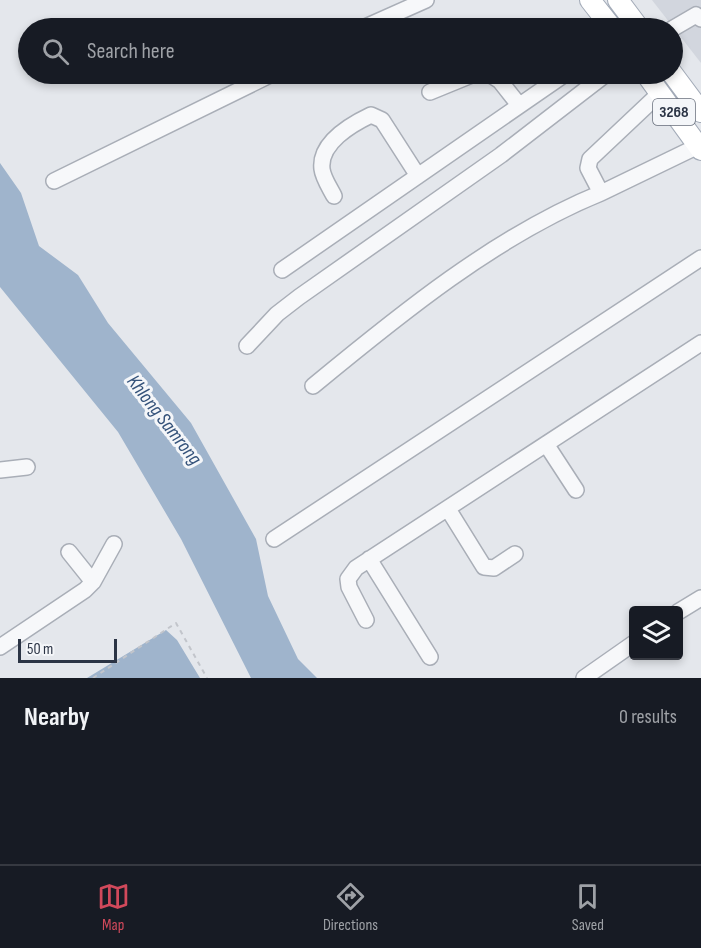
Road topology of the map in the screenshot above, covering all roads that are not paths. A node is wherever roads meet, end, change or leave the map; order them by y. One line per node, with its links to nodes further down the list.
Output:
1 (426, 0): 5 (lane)
2 (590, 0): 6 (main road)
3 (618, 0): 7 (main road)
4 (699, 15): 8 (lane)
5 (386, 18)
6 (604, 18)
7 (632, 18)
8 (683, 23)
9 (252, 84): 22 (lane)
10 (451, 84): 16 (lane)
11 (502, 84): 18 (lane)
12 (550, 84): 18 (lane)
13 (593, 84): 27 (lane)
14 (653, 84): 17 (main road, 3268)
15 (680, 84): 19 (main road, 3268)
16 (430, 93)
17 (660, 93): 20 (main road, 3268); 23 (lane)
18 (519, 105): 21 (lane)
19 (701, 112)
20 (700, 148): 23 (lane)
21 (418, 176): 24 (lane); 26 (lane)
22 (54, 181)
23 (601, 193): 29 (lane)
24 (334, 196)
25 (701, 258): 35 (lane)
26 (282, 270)
27 (247, 346)
28 (700, 346): 30 (lane)
29 (313, 386)
30 (546, 444): 33 (lane); 34 (lane)
31 (27, 467): 32 (lane)
32 (0, 470)
33 (576, 490)
34 (448, 509): 38 (lane); 39 (lane)
35 (274, 539)
36 (114, 544): 40 (lane)
37 (69, 552): 40 (lane)
38 (515, 554)
39 (369, 559): 43 (lane); 46 (lane)
40 (93, 582): 45 (lane)
41 (701, 598): 42 (lane)
42 (683, 609)
43 (366, 620)
44 (629, 646): 47 (lane)
45 (0, 647)
46 (430, 657)
47 (584, 678)

